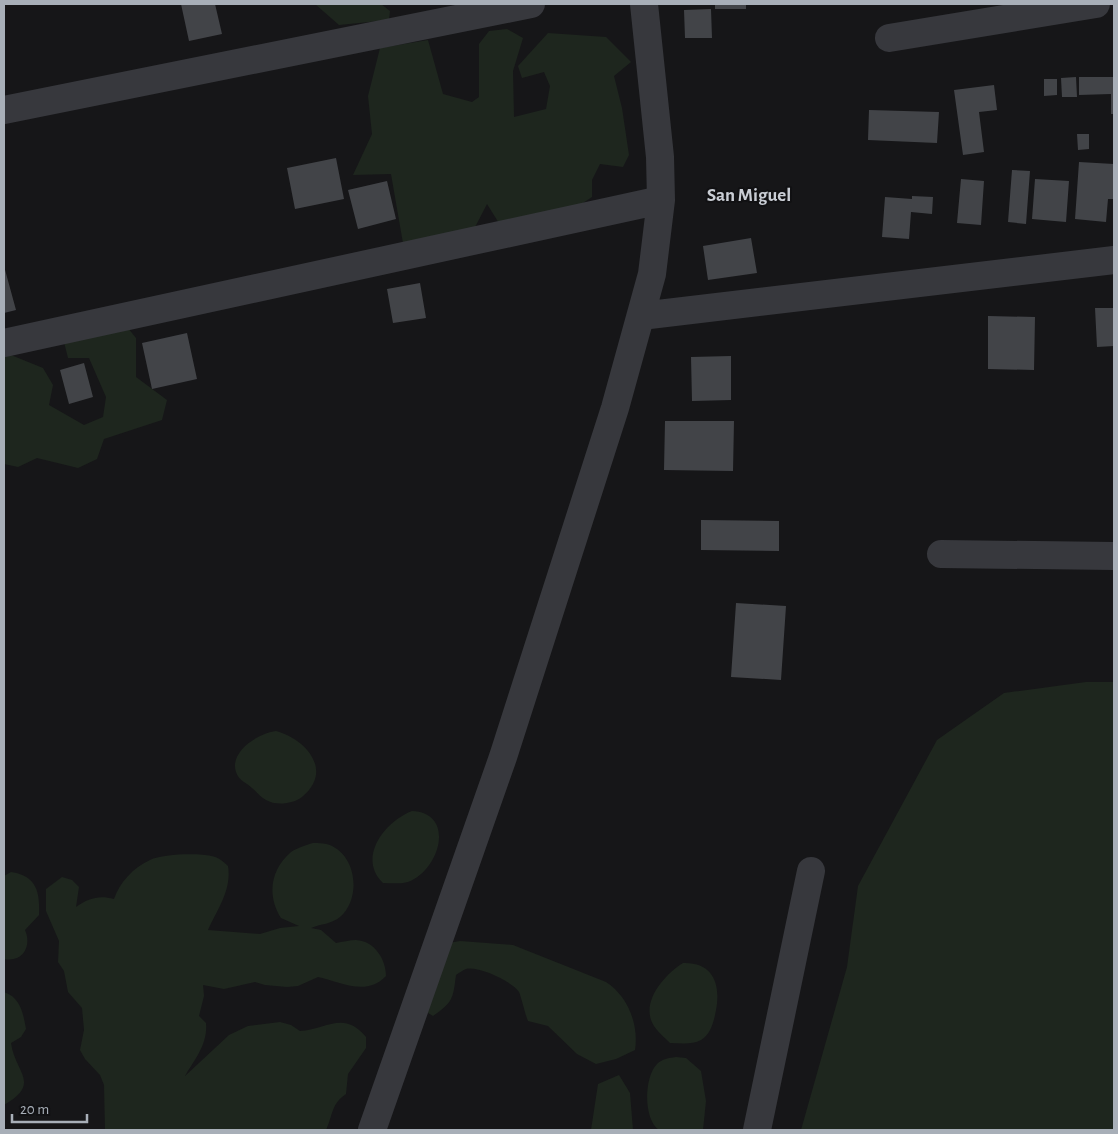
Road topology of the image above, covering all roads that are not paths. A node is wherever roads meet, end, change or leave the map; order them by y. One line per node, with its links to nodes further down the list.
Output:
1 (530, 4): 5 (street)
2 (644, 4): 6 (street)
3 (1096, 4): 4 (street)
4 (889, 38)
5 (4, 110)
6 (661, 200): 8 (street); 9 (street)
7 (1114, 260): 8 (street)
8 (641, 316): 13 (street)
9 (4, 343)
10 (941, 554): 11 (street)
11 (1114, 556)
12 (810, 871): 14 (street)
13 (372, 1130)
14 (757, 1130)

